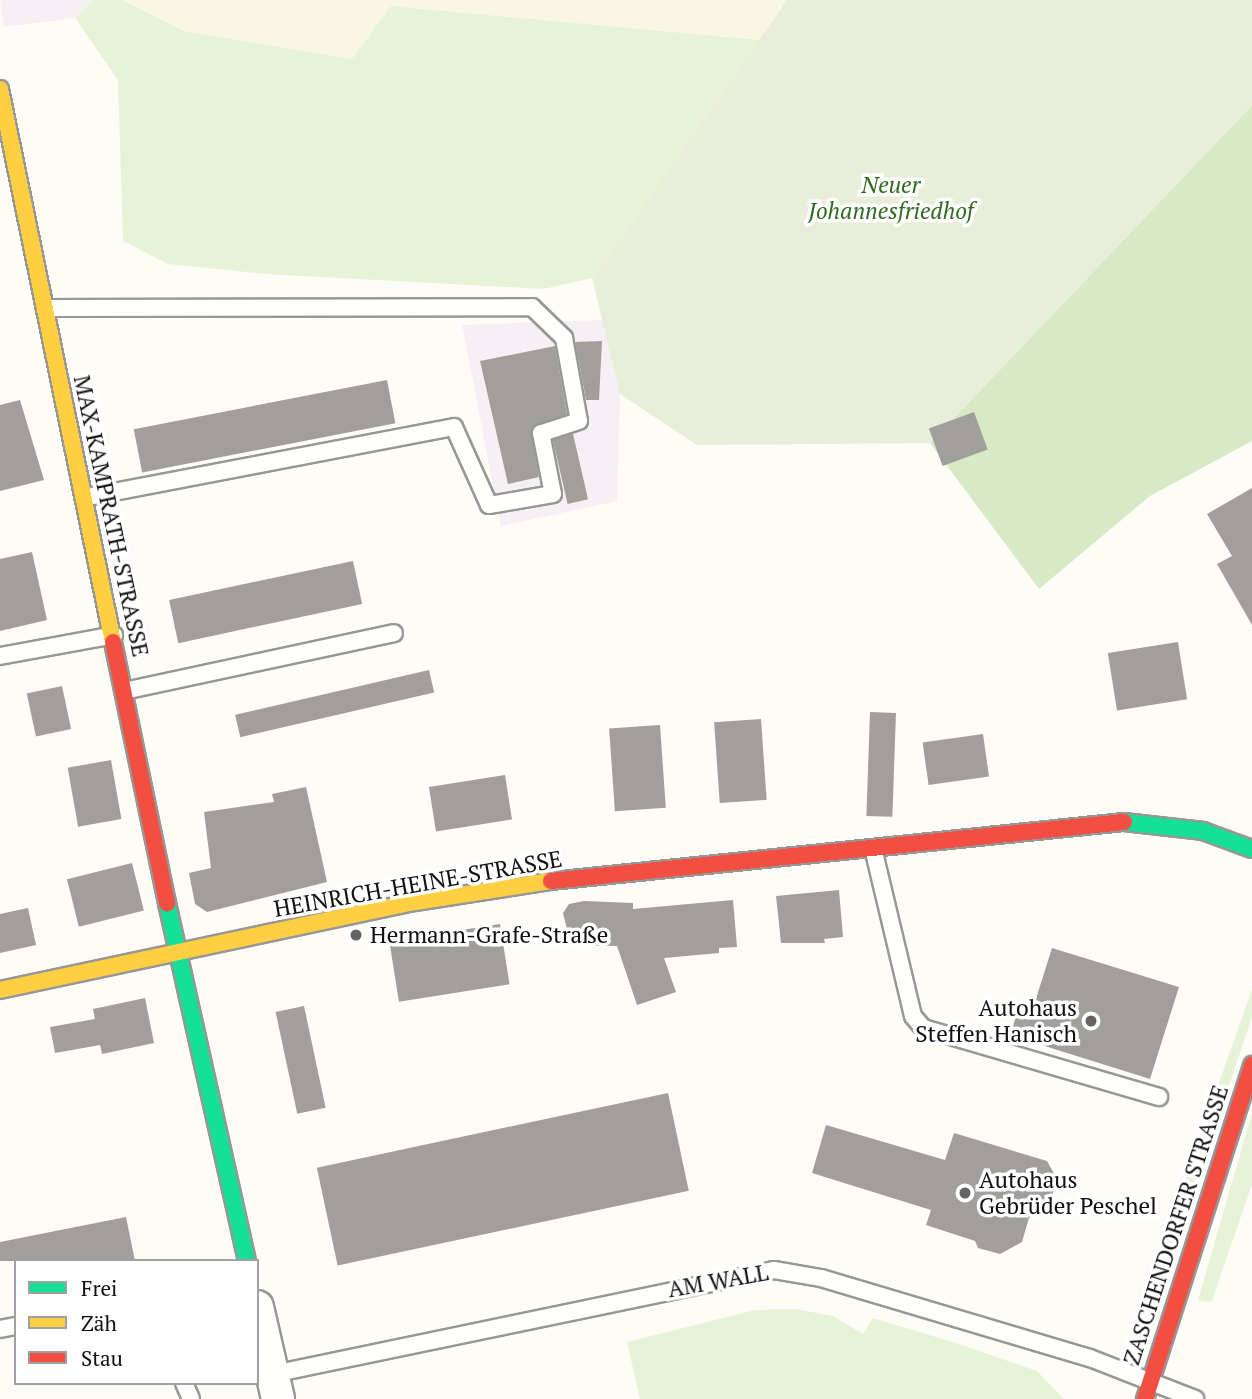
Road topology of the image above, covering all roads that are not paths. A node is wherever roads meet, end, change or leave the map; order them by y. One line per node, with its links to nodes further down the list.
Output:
1 (0, 89): 2 (street, MAX-KAMPRATH-STRASSE)
2 (43, 308): 3 (street, MAX-KAMPRATH-STRASSE); 3 (lane)
3 (86, 497): 5 (street, MAX-KAMPRATH-STRASSE)
4 (394, 633): 9 (lane)
5 (114, 635): 7 (lane); 9 (street, MAX-KAMPRATH-STRASSE)
6 (0, 648): 7 (lane)
7 (43, 649): 8 (lane)
8 (0, 656)
9 (124, 691): 12 (street, MAX-KAMPRATH-STRASSE)
10 (873, 848): 11 (street, HEINRICH-HEINE-STRASSE); 12 (street, HEINRICH-HEINE-STRASSE); 15 (lane)
11 (1252, 849)
12 (177, 953): 13 (street, HEINRICH-HEINE-STRASSE); 16 (street)
13 (0, 989)
14 (1252, 1065): 18 (street, ZASCHENDORFER STRASSE)
15 (1159, 1097)
16 (247, 1259)
17 (259, 1315): 19 (street)
18 (1150, 1380): 19 (lane, AM WALL); 20 (street, ZASCHENDORFER STRASSE); 21 (lane, AM WALL)
19 (276, 1387)
20 (1145, 1399)
21 (1195, 1399)

